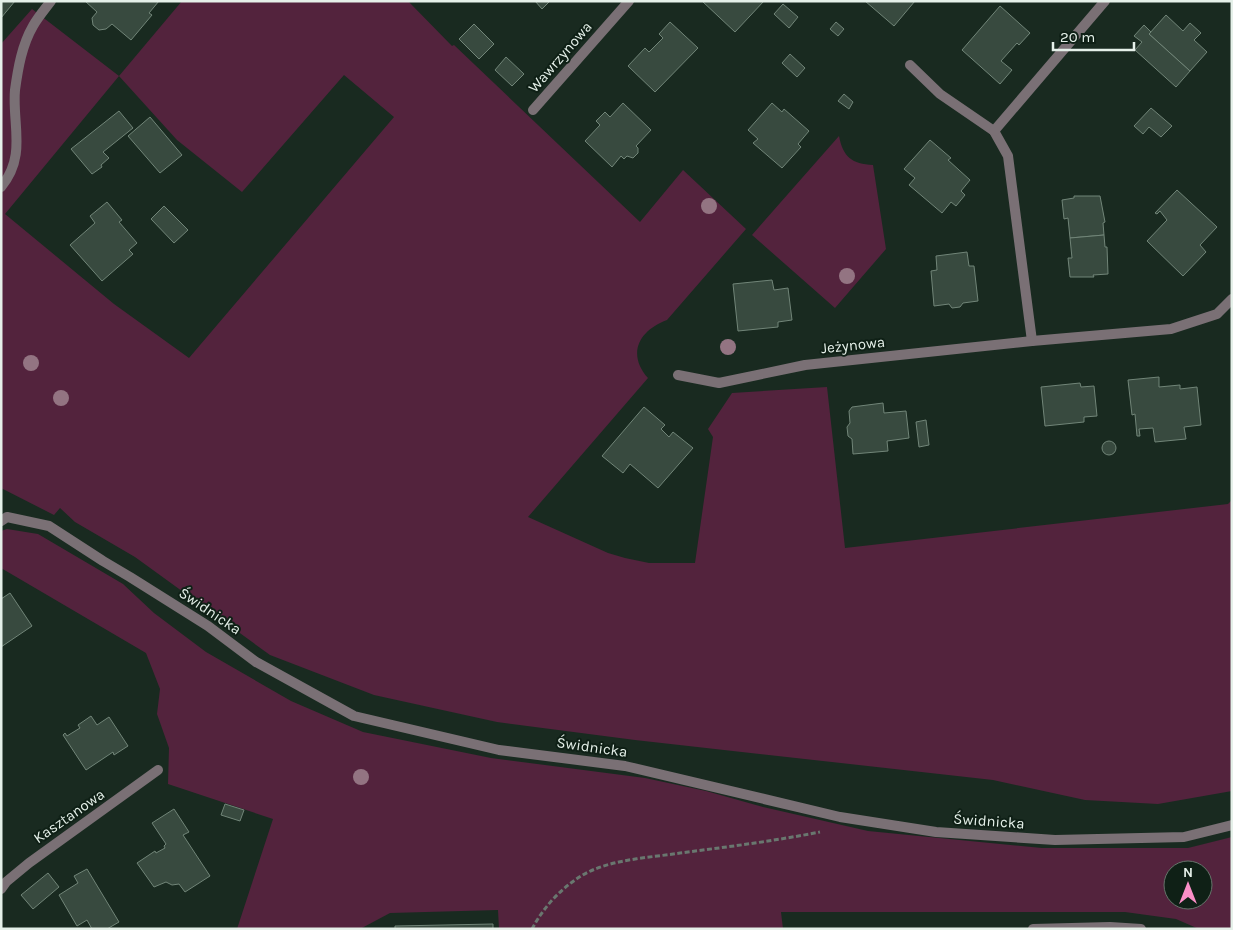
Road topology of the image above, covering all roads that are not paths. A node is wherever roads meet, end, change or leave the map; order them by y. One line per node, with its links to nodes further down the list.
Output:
1 (51, 1): 7 (street)
2 (629, 1): 5 (street, Wawrzynowa)
3 (1105, 1): 6 (street)
4 (910, 65): 6 (street)
5 (533, 110)
6 (994, 132): 9 (street)
7 (1, 187)
8 (1232, 298): 9 (street, Jeżynowa)
9 (1032, 341): 10 (street, Jeżynowa)
10 (678, 375)
11 (3, 517): 13 (street, Świdnicka)
12 (158, 770): 14 (street, Kasztanowa)
13 (1232, 825)
14 (1, 889)
15 (1033, 929): 16 (street)
16 (1141, 929)

